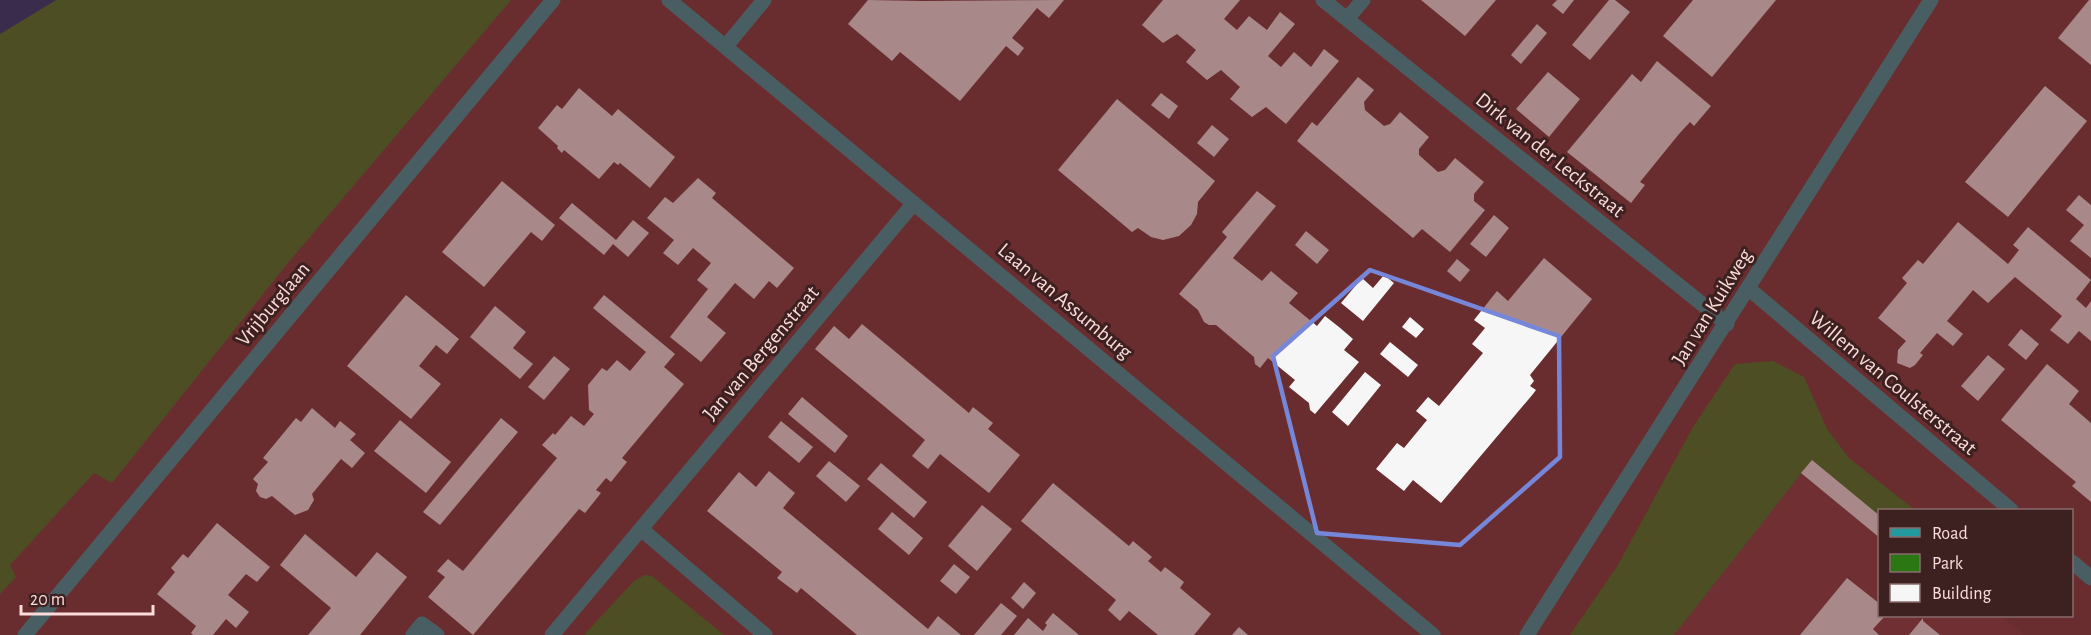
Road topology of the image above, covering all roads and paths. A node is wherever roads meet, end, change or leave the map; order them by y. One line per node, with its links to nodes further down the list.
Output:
1 (553, 0): 16 (street, Vrijburglaan)
2 (669, 0): 8 (street, Laan van Assumburg)
3 (764, 0): 8 (street)
4 (1323, 0): 7 (street, Dirk van der Leckstraat)
5 (1363, 0): 7 (street)
6 (1931, 0): 10 (street, Jan van Kuikweg)
7 (1347, 19): 11 (street, Dirk van der Leckstraat)
8 (726, 46): 9 (street, Laan van Assumburg)
9 (914, 203): 13 (street, Jan van Bergenstraat); 21 (street, Laan van Assumburg)
10 (1748, 288): 11 (street, Jan van Kuikweg); 12 (street, Willem van Coulsterstraat)
11 (1726, 324): 22 (street, Jan van Kuikweg)
12 (2010, 509)
13 (641, 530): 19 (street, Jan van Bergenstraat); 20 (street)
14 (2073, 563): 15 (street)
15 (2091, 579)
16 (25, 635)
17 (413, 635): 18 (street)
18 (437, 635)
19 (552, 635)
20 (765, 635)
21 (1433, 635)
22 (1527, 635)

